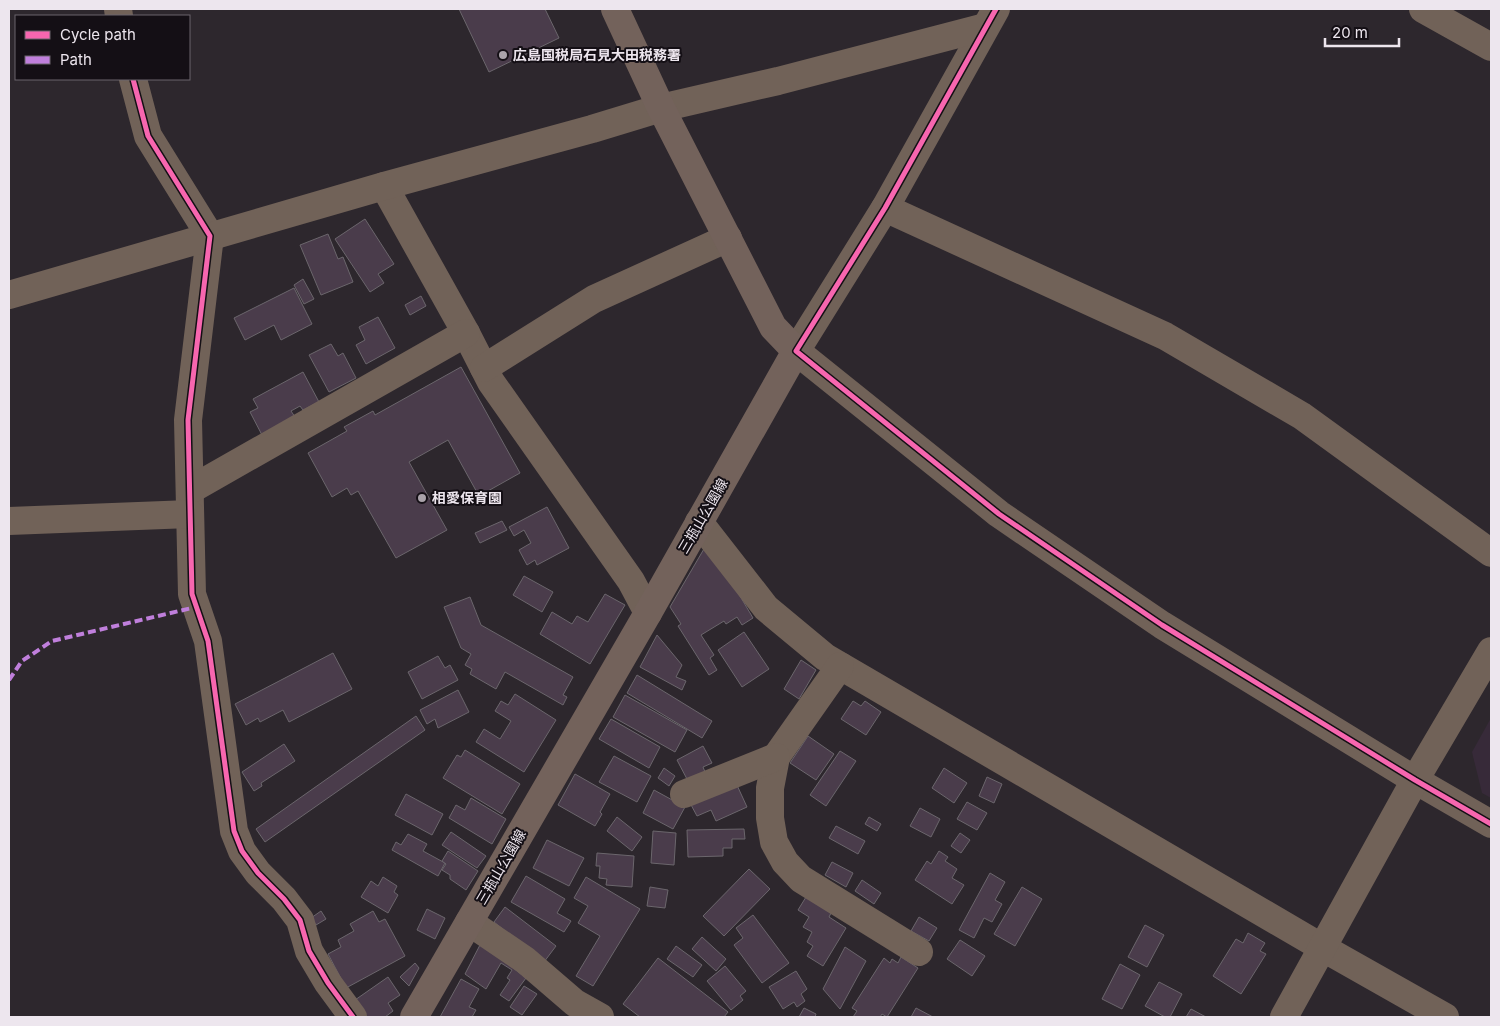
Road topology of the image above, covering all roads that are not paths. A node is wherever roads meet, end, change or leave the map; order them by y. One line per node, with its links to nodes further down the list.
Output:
1 (615, 9): 6 (main road)
2 (1423, 9): 4 (street)
3 (990, 18): 6 (street); 8 (street)
4 (1491, 47)
5 (133, 80): 9 (street)
6 (662, 108): 7 (street); 10 (main road)
7 (384, 186): 9 (street); 12 (street)
8 (886, 208): 13 (street); 18 (street)
9 (210, 236): 11 (street); 15 (street)
10 (728, 238): 13 (main road); 14 (street)
11 (9, 294)
12 (466, 333): 14 (street); 15 (street)
13 (796, 351): 17 (main road, 三瓶山公園線); 23 (street)
14 (484, 368): 19 (street)
15 (190, 502): 16 (street); 29 (street)
16 (9, 521)
17 (699, 522): 19 (main road, 三瓶山公園線); 21 (street)
18 (1491, 552)
19 (648, 613): 26 (main road, 三瓶山公園線)
20 (1491, 651): 23 (street)
21 (840, 666): 22 (street); 27 (street)
22 (776, 757): 24 (street); 28 (street)
23 (1415, 780): 25 (street); 27 (street)
24 (684, 794)
25 (1491, 824)
26 (469, 922): 30 (main road, 三瓶山公園線); 31 (street)
27 (1323, 948): 32 (street); 33 (street)
28 (919, 952)
29 (353, 1017)
30 (414, 1017)
31 (600, 1017)
32 (1284, 1017)
33 (1446, 1017)

